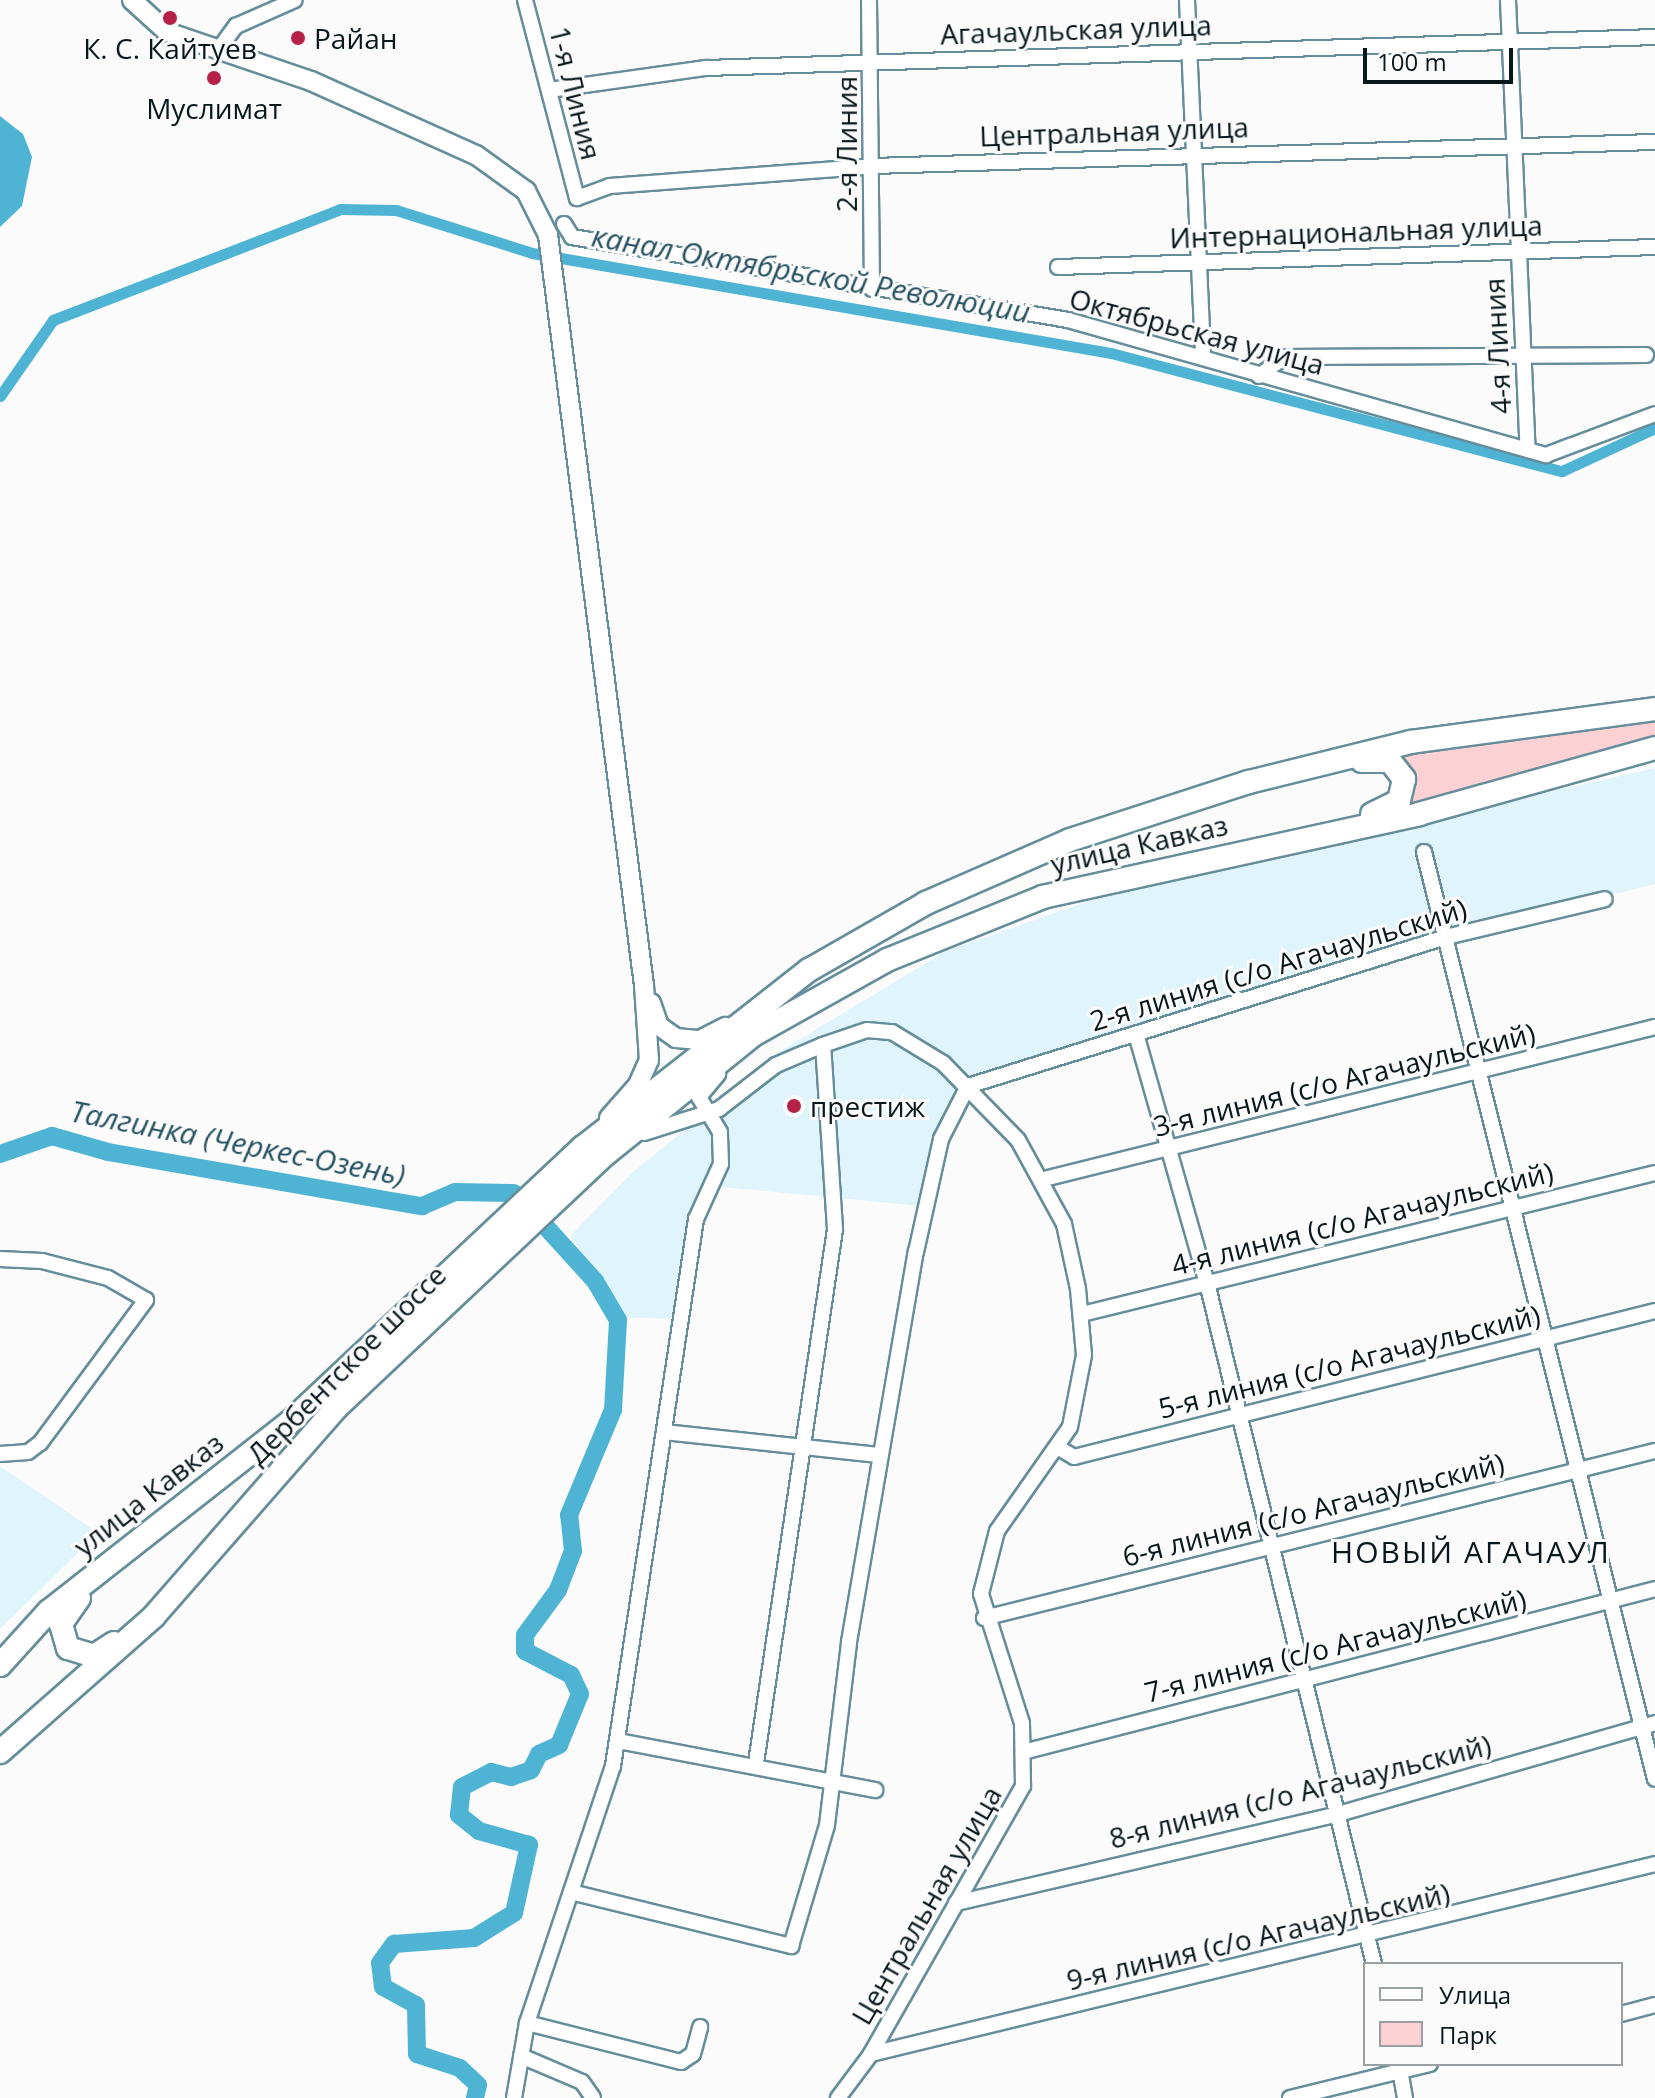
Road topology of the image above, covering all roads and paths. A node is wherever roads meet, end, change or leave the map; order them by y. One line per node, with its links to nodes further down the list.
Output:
1 (132, 0): 9 (main road)
2 (295, 0): 9 (street)
3 (525, 0): 12 (street, 1-я Линия)
4 (869, 0): 11 (street, 2-я Линия)
5 (1187, 0): 10 (street)
6 (1508, 0): 8 (street, 4-я Линия)
7 (1655, 37): 8 (street, Агачаульская улица)
8 (1510, 38): 10 (street, Агачаульская улица); 14 (street, 4-я Линия)
9 (219, 49): 20 (main road)
10 (1190, 52): 11 (street, Агачаульская улица); 15 (street)
11 (871, 63): 12 (street, Агачаульская улица); 16 (street, 2-я Линия)
12 (549, 90): 17 (street, 1-я Линия)
13 (1655, 142): 14 (street, Центральная улица)
14 (1515, 147): 15 (street, Центральная улица); 21 (street, 4-я Линия)
15 (1194, 155): 16 (street, Центральная улица); 22 (street)
16 (873, 166): 17 (street, Центральная улица); 24 (street, 2-я Линия)
17 (577, 198): 18 (street)
18 (568, 231): 20 (street); 24 (street, Октябрьская улица)
19 (1655, 247): 21 (street, Интернациональная улица)
20 (548, 250): 38 (main road)
21 (1518, 254): 22 (street, Интернациональная улица); 27 (street, 4-я Линия)
22 (1198, 261): 23 (street, Интернациональная улица); 26 (street)
23 (1058, 267)
24 (872, 289): 26 (street, Октябрьская улица)
25 (1646, 355): 27 (street)
26 (1203, 356): 28 (street, Октябрьская улица)
27 (1523, 357): 28 (street); 30 (street, 4-я Линия)
28 (1259, 376): 30 (street, Октябрьская улица)
29 (1655, 414): 30 (street, Октябрьская улица)
30 (1528, 450)
31 (1655, 709): 33 (highway)
32 (1655, 748): 34 (highway, улица Кавказ)
33 (1249, 782): 34 (highway); 39 (highway)
34 (1256, 848): 39 (highway, улица Кавказ)
35 (1424, 852): 37 (street)
36 (1605, 899): 37 (street, 2-я линия (с/о Агачаульский))
37 (1446, 937): 41 (street, 2-я линия (с/о Агачаульский)); 43 (street)
38 (644, 985): 39 (main road); 47 (main road)
39 (748, 1027): 45 (highway, улица Кавказ); 46 (street); 47 (highway, улица Кавказ)
40 (1655, 1027): 43 (street, 3-я линия (с/о Агачаульский))
41 (1136, 1034): 44 (street, 2-я линия (с/о Агачаульский)); 48 (street)
42 (823, 1045): 44 (street); 46 (street); 61 (street)
43 (1482, 1074): 48 (street, 3-я линия (с/о Агачаульский)); 52 (street)
44 (968, 1086): 50 (street); 64 (street)
45 (675, 1095): 51 (highway, Дербентское шоссе)
46 (708, 1111): 51 (street); 59 (street)
47 (583, 1147): 66 (highway, улица Кавказ)
48 (1167, 1149): 50 (street, 3-я линия (с/о Агачаульский)); 54 (street)
49 (1655, 1173): 52 (street, 4-я линия (с/о Агачаульский))
50 (1044, 1179): 56 (street)
51 (573, 1184): 68 (highway, Дербентское шоссе)
52 (1517, 1208): 54 (street, 4-я линия (с/о Агачаульский)); 57 (street)
53 (0, 1259): 63 (street)
54 (1207, 1283): 56 (street, 4-я линия (с/о Агачаульский)); 58 (street)
55 (1655, 1311): 57 (street, 5-я линия (с/о Агачаульский))
56 (1082, 1314): 60 (street)
57 (1549, 1339): 58 (street, 5-я линия (с/о Агачаульский)); 65 (street)
58 (1239, 1415): 60 (street, 5-я линия (с/о Агачаульский)); 67 (street)
59 (664, 1432): 61 (street); 75 (street)
60 (1057, 1447): 71 (street)
61 (800, 1449): 64 (street); 78 (street)
62 (1655, 1451): 65 (street, 6-я линия (с/о Агачаульский))
63 (0, 1454)
64 (881, 1455): 80 (street)
65 (1579, 1470): 67 (street, 6-я линия (с/о Агачаульский)); 70 (street)
66 (133, 1542): 68 (highway); 72 (highway, улица Кавказ)
67 (1274, 1545): 71 (street, 6-я линия (с/о Агачаульский)); 73 (street)
68 (181, 1582): 77 (highway, Дербентское шоссе)
69 (1655, 1589): 70 (street, 7-я линия (с/о Агачаульский))
70 (1613, 1600): 73 (street, 7-я линия (с/о Агачаульский)); 74 (street)
71 (984, 1618): 76 (street)
72 (0, 1665)
73 (1307, 1679): 76 (street, 7-я линия (с/о Агачаульский)); 82 (street)
74 (1649, 1725): 79 (street); 82 (street, 8-я линия (с/о Агачаульский))
75 (618, 1741): 78 (street); 84 (street)
76 (1027, 1751): 85 (street, Центральная улица)
77 (0, 1752)
78 (756, 1763): 80 (street)
79 (1655, 1779)
80 (829, 1780): 81 (street); 84 (street)
81 (875, 1790)
82 (1338, 1814): 85 (street, 8-я линия (с/о Агачаульский)); 86 (street)
83 (1655, 1864): 86 (street, 9-я линия (с/о Агачаульский))
84 (571, 1892): 90 (street)
85 (956, 1903): 92 (street, Центральная улица)
86 (1368, 1939): 87 (street); 92 (street, 9-я линия (с/о Агачаульский))
87 (1374, 1962)
88 (1655, 2005): 89 (street)
89 (1623, 2013)
90 (527, 2023): 91 (street); 93 (street)
91 (700, 2027)
92 (871, 2054): 97 (street, Центральная улица)
93 (521, 2056): 95 (street); 96 (street)
94 (1400, 2068): 98 (street); 99 (street)
95 (514, 2098)
96 (593, 2098)
97 (838, 2098)
98 (1290, 2098)
99 (1405, 2098)

